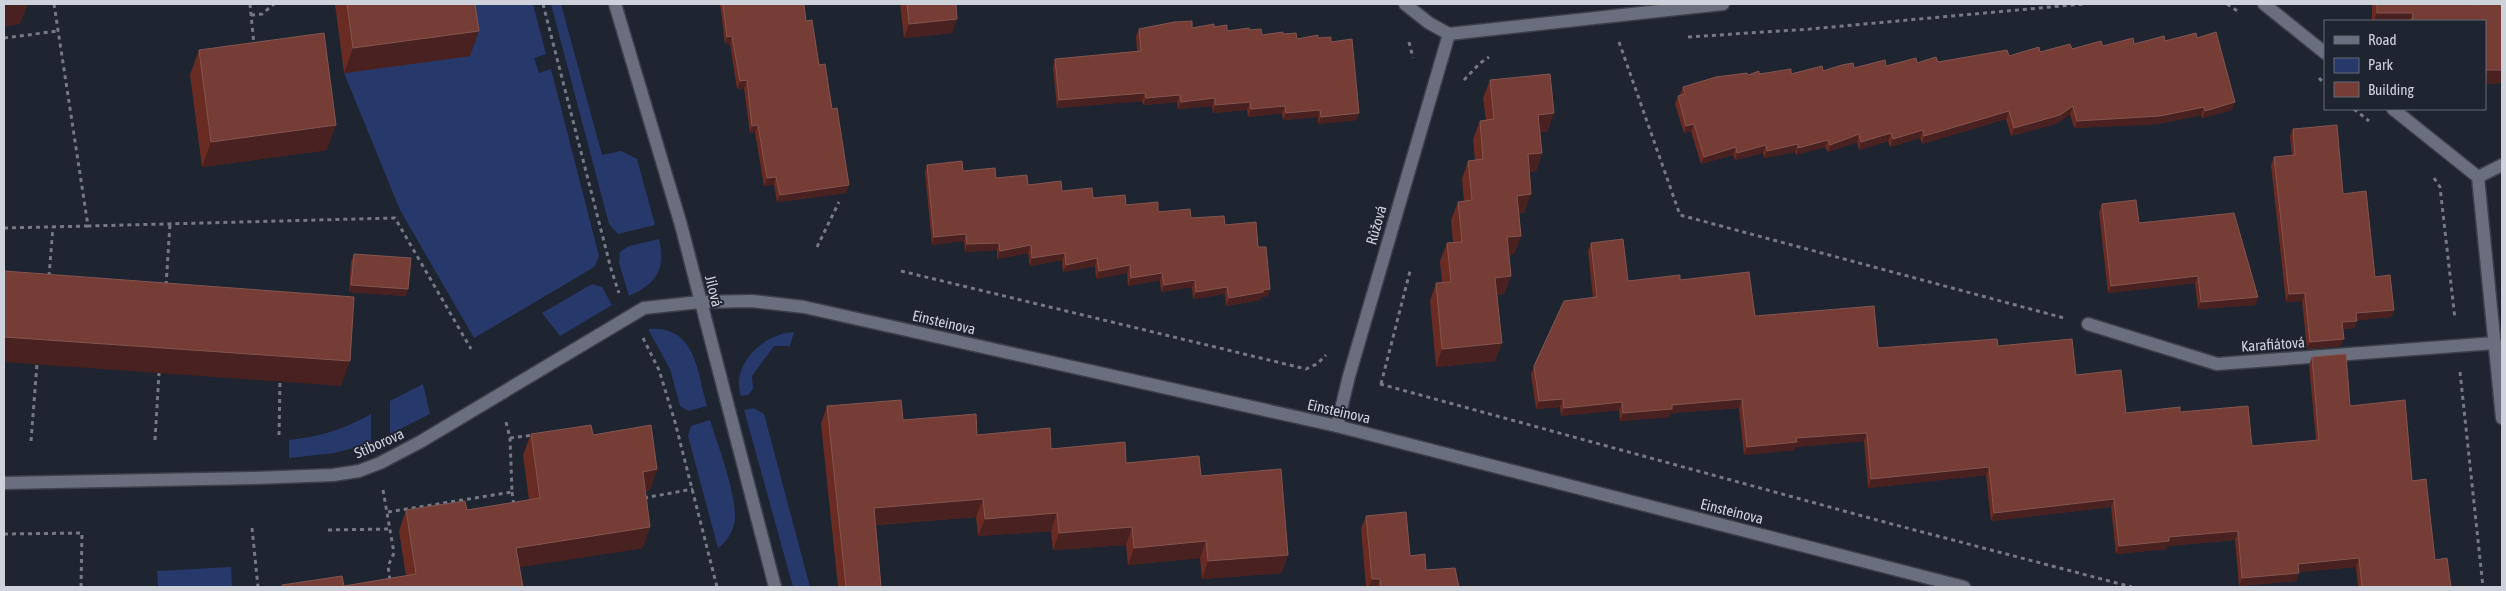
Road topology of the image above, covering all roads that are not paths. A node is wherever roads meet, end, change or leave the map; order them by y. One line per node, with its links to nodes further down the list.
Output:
1 (615, 4): 11 (street, Jílová)
2 (1405, 4): 6 (street)
3 (1722, 4): 5 (street)
4 (2264, 4): 7 (street)
5 (1613, 9): 6 (street)
6 (1449, 34): 15 (street, Růžová)
7 (2324, 52)
8 (2394, 110): 10 (street)
9 (2502, 165): 10 (street)
10 (2478, 177): 13 (street)
11 (700, 302): 15 (street, Einsteinova); 16 (street, Stiborova); 17 (street, Jílová)
12 (2088, 324): 13 (street, Karafiátová)
13 (2495, 343): 14 (street)
14 (2502, 418)
15 (1337, 426): 18 (street, Einsteinova)
16 (4, 483)
17 (775, 587)
18 (1964, 587)

